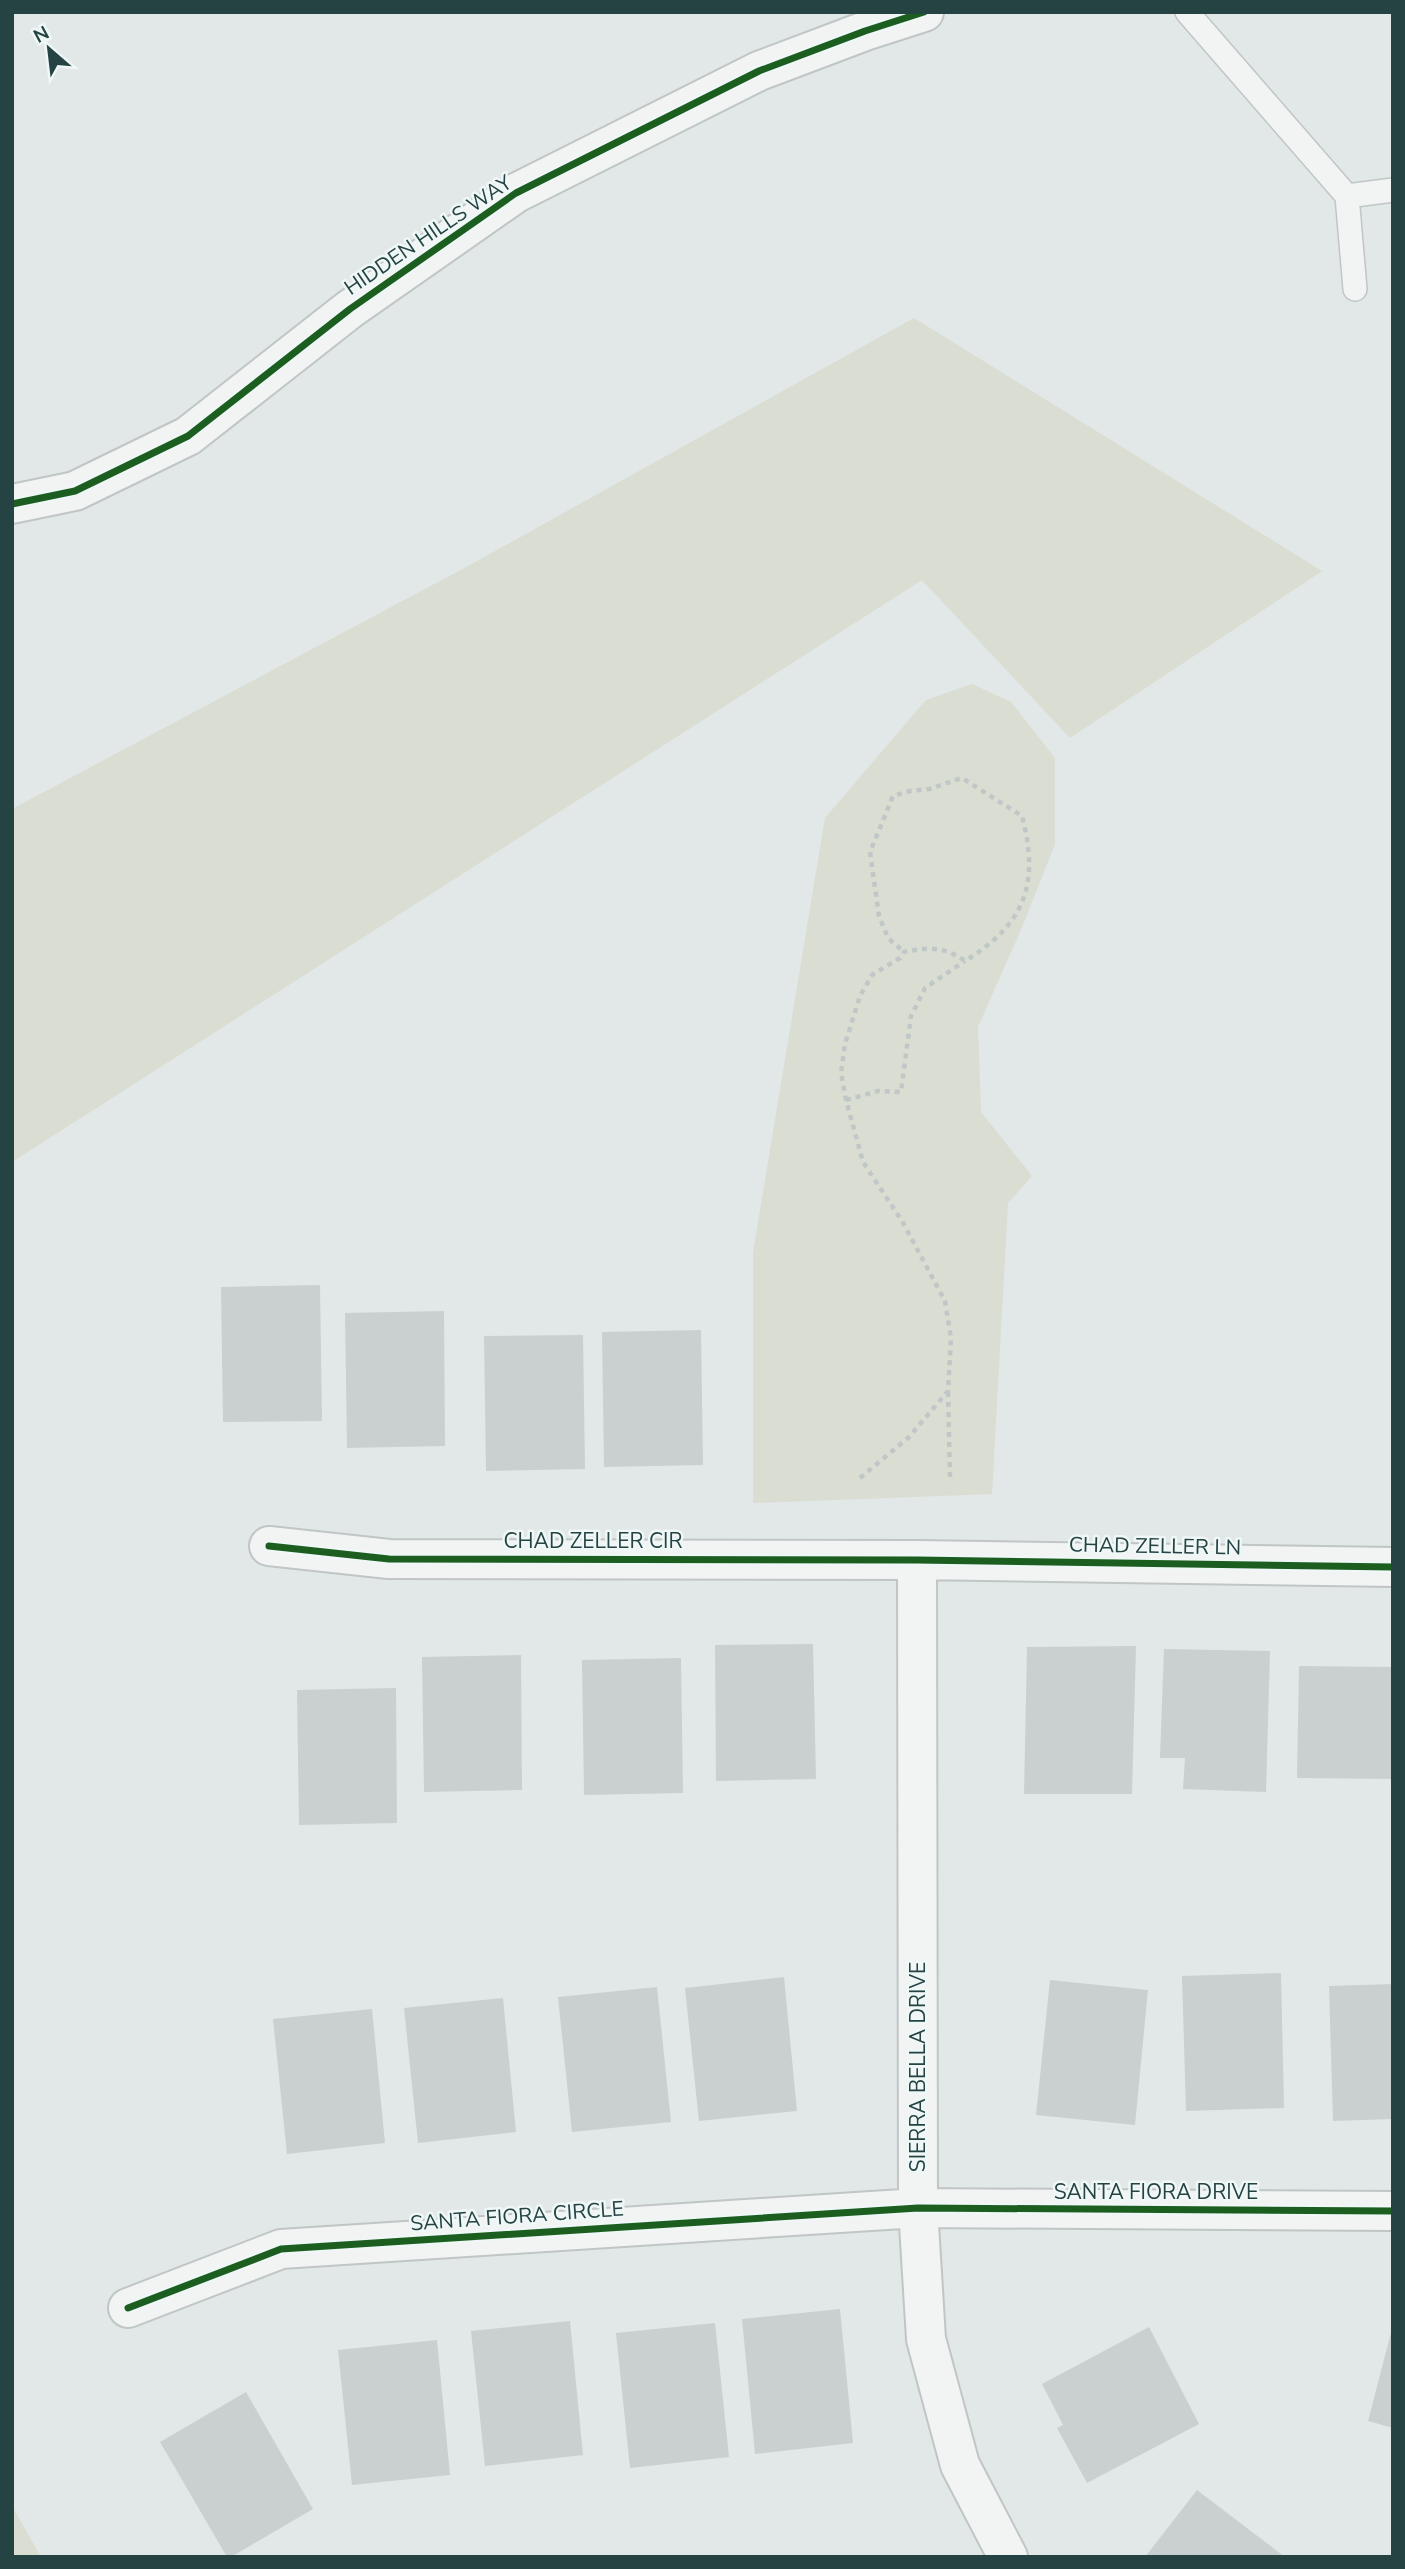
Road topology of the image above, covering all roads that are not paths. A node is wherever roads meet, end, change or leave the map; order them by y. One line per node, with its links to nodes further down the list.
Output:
1 (924, 12): 6 (street, HIDDEN HILLS WAY)
2 (1187, 12): 4 (lane)
3 (1393, 190): 4 (lane)
4 (1347, 196): 5 (lane)
5 (1355, 289)
6 (12, 504)
7 (270, 1546): 8 (street, CHAD ZELLER CIR)
8 (917, 1560): 9 (street, CHAD ZELLER LN); 10 (street, SIERRA BELLA DRIVE)
9 (1393, 1567)
10 (918, 2208): 11 (street, SANTA FIORA DRIVE); 12 (street, SANTA FIORA CIRCLE); 13 (street, SIERRA BELLA DRIVE)
11 (1393, 2211)
12 (128, 2308)
13 (1008, 2557)

